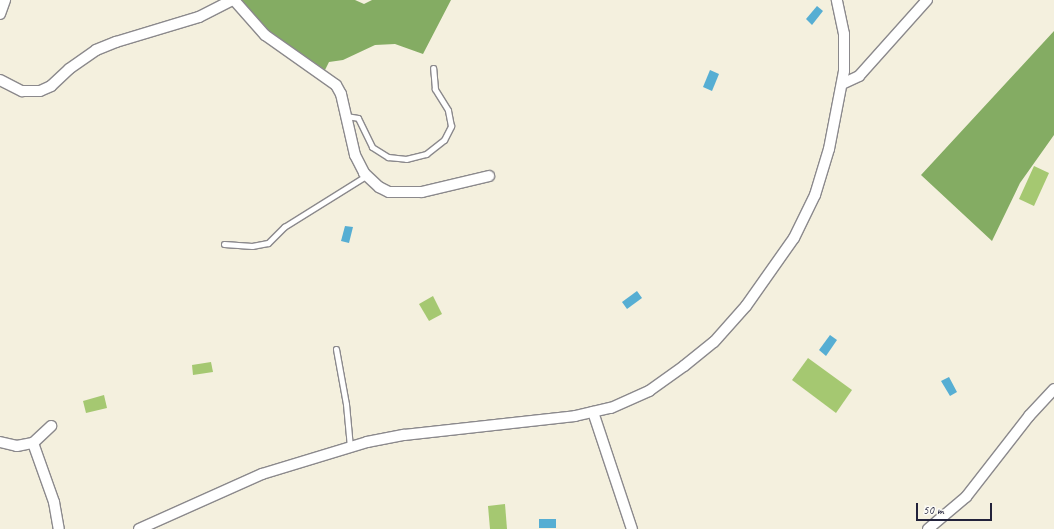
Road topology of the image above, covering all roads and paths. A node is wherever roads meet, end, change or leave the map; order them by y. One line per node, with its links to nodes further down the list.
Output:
1 (5, 0): 5 (street)
2 (234, 0): 7 (street); 9 (street)
3 (838, 0): 8 (street)
4 (927, 0): 8 (street)
5 (0, 14)
6 (433, 68): 9 (lane)
7 (0, 80)
8 (842, 84): 15 (street)
9 (345, 115): 10 (street)
10 (366, 176): 11 (street); 12 (lane)
11 (489, 176)
12 (224, 244)
13 (336, 349): 19 (lane)
14 (1054, 389): 23 (street)
15 (593, 412): 19 (street); 22 (street)
16 (51, 426): 18 (street)
17 (0, 442): 18 (street)
18 (33, 443): 20 (street)
19 (350, 447): 21 (street)
20 (59, 529)
21 (140, 529)
22 (632, 529)
23 (928, 529)

